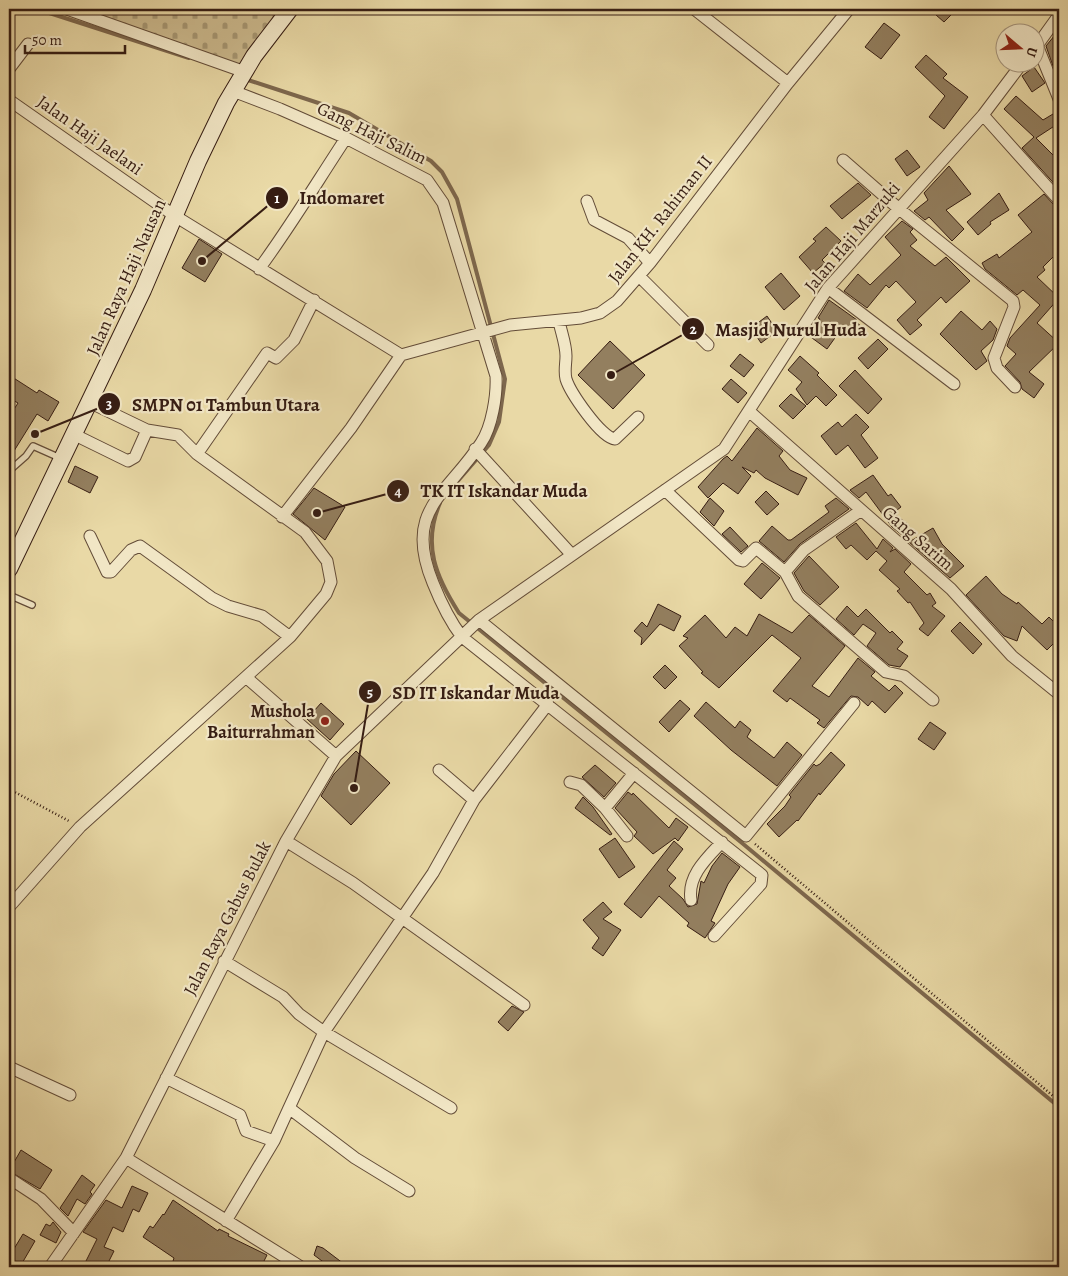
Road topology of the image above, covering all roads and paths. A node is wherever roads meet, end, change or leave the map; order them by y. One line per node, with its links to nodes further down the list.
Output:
1 (67, 9): 5 (street)
2 (290, 9): 11 (street, Jalan Raya Haji Nausan)
3 (694, 9): 13 (street)
4 (848, 9): 13 (street, Jalan KH. Rahiman II)
5 (101, 14): 11 (street)
6 (1059, 15): 7 (street)
7 (1046, 33)
8 (28, 44): 9 (street)
9 (9, 69)
10 (1046, 69): 15 (street)
11 (245, 72): 14 (street, Jalan Raya Haji Nausan)
12 (1015, 72): 17 (street, Jalan Haji Marzuki)
13 (788, 83): 24 (street, Jalan KH. Rahiman II)
14 (233, 91): 18 (street, Gang Haji Salim); 23 (street, Jalan Raya Haji Nausan)
15 (1059, 99)
16 (9, 100): 23 (street, Jalan Haji Jaelani)
17 (983, 115): 20 (street); 22 (street, Jalan Haji Marzuki)
18 (346, 138): 25 (street); 30 (street, Gang Haji Salim)
19 (843, 160): 22 (street)
20 (1059, 200)
21 (587, 202): 24 (street)
22 (898, 208): 27 (street, Jalan Haji Marzuki); 34 (street)
23 (175, 216): 25 (street); 35 (street, Jalan Raya Haji Nausan)
24 (650, 263): 26 (street, Jalan KH. Rahiman II)
25 (259, 269): 28 (street)
26 (640, 276): 29 (street, Jalan KH. Rahiman II); 31 (street)
27 (828, 288): 33 (street); 36 (street, Jalan Haji Marzuki)
28 (314, 300): 32 (street); 41 (street)
29 (559, 321): 30 (street, Jalan KH. Rahiman II); 37 (street)
30 (481, 332): 32 (street, Jalan KH. Rahiman II); 40 (street, Gang Haji Salim)
31 (708, 344)
32 (401, 355): 46 (street)
33 (954, 384)
34 (1015, 386)
35 (91, 403): 38 (street); 39 (street, Jalan Raya Haji Nausan)
36 (750, 412): 44 (street, Jalan Haji Marzuki); 45 (street, Gang Sarim)
37 (638, 417)
38 (146, 430): 39 (street); 41 (street)
39 (75, 435): 42 (street, Jalan Raya Haji Nausan)
40 (475, 449): 48 (street); 54 (street, Gang Haji Salim)
41 (197, 454): 46 (street)
42 (62, 460): 43 (lane); 49 (street, Jalan Raya Haji Nausan)
43 (9, 472)
44 (665, 490): 48 (street, Jalan Haji Marzuki); 50 (street)
45 (860, 511): 50 (street); 57 (street, Gang Sarim)
46 (282, 518): 55 (street)
47 (90, 536): 55 (street)
48 (572, 555): 53 (street, Jalan Haji Marzuki)
49 (9, 569)
50 (784, 572): 58 (street)
51 (9, 595): 52 (lane)
52 (32, 605)
53 (479, 620): 54 (street, Jalan Raya Gabus Bulak); 70 (street)
54 (462, 636): 60 (street, Gang Haji Salim); 61 (street, Jalan Raya Gabus Bulak)
55 (290, 637): 56 (street)
56 (247, 678): 61 (street); 68 (street)
57 (1059, 694)
58 (933, 700)
59 (854, 703): 70 (street)
60 (548, 704): 63 (street, Gang Haji Salim); 66 (street)
61 (336, 756): 71 (street, Jalan Raya Gabus Bulak)
62 (439, 770): 66 (street)
63 (634, 772): 67 (street); 72 (street, Gang Haji Salim)
64 (570, 782): 67 (street)
65 (9, 789): 68 (path)
66 (474, 800): 75 (street)
67 (605, 808): 69 (street)
68 (80, 827): 74 (street)
69 (627, 836)
70 (746, 836): 83 (path)
71 (286, 841): 75 (street); 77 (street, Jalan Raya Gabus Bulak)
72 (722, 842): 73 (street); 76 (street, Gang Haji Salim)
73 (691, 900)
74 (9, 907)
75 (401, 917): 78 (street); 79 (street)
76 (714, 936)
77 (224, 960): 79 (street); 81 (street, Jalan Raya Gabus Bulak)
78 (524, 1005)
79 (324, 1032): 84 (street); 85 (street)
80 (9, 1066): 82 (street)
81 (166, 1078): 86 (street); 87 (street, Jalan Raya Gabus Bulak)
82 (70, 1095)
83 (1059, 1101)
84 (289, 1108): 86 (street); 89 (street)
85 (451, 1108)
86 (274, 1142): 90 (street)
87 (126, 1158): 90 (street); 91 (street, Jalan Raya Gabus Bulak)
88 (9, 1178): 91 (street)
89 (409, 1191)
90 (226, 1220): 93 (street)
91 (74, 1233): 92 (street, Jalan Raya Gabus Bulak)
92 (50, 1267)
93 (301, 1267)

